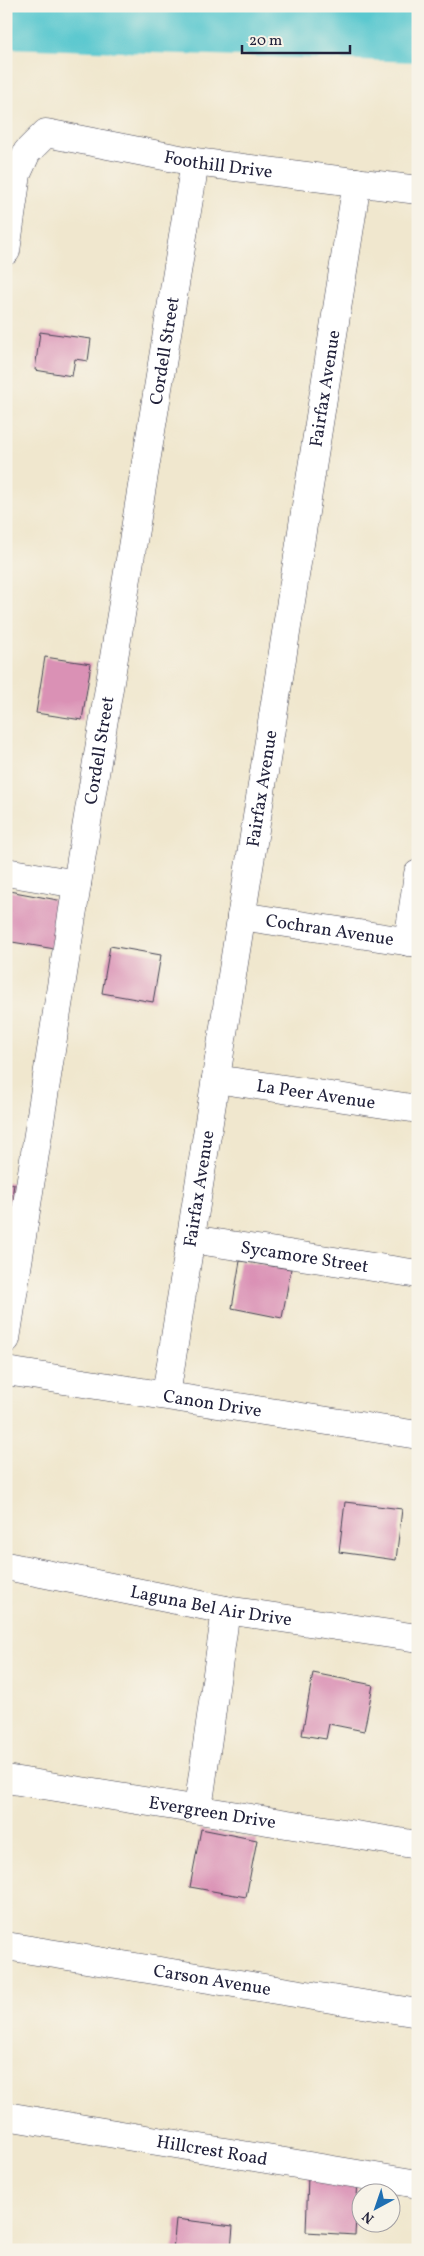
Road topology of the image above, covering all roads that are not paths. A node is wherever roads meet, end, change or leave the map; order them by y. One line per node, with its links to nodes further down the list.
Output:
1 (195, 162): 2 (street, Foothill Drive); 4 (street, Foothill Drive); 7 (street, Cordell Street)
2 (357, 182): 3 (street, Foothill Drive); 8 (street, Fairfax Avenue)
3 (418, 190)
4 (6, 251)
5 (6, 872): 7 (street)
6 (418, 874): 9 (street)
7 (77, 884): 14 (street, Cordell Street)
8 (241, 916): 9 (street, Cochran Avenue); 10 (street, Fairfax Avenue)
9 (413, 942)
10 (216, 1079): 11 (street, La Peer Avenue); 12 (street, Fairfax Avenue)
11 (418, 1109)
12 (190, 1239): 13 (street, Sycamore Street); 16 (street, Fairfax Avenue)
13 (418, 1274)
14 (6, 1339)
15 (6, 1371): 16 (street, Canon Drive)
16 (166, 1395): 17 (street, Canon Drive)
17 (418, 1435)
18 (6, 1566): 19 (street, Laguna Bel Air Drive)
19 (226, 1610): 20 (street, Laguna Bel Air Drive); 22 (street)
20 (418, 1638)
21 (6, 1779): 22 (street, Evergreen Drive)
22 (198, 1809): 23 (street, Evergreen Drive)
23 (418, 1845)
24 (6, 1946): 25 (street, Carson Avenue)
25 (418, 2013)
26 (6, 2116): 27 (street, Hillcrest Road)
27 (418, 2184)

